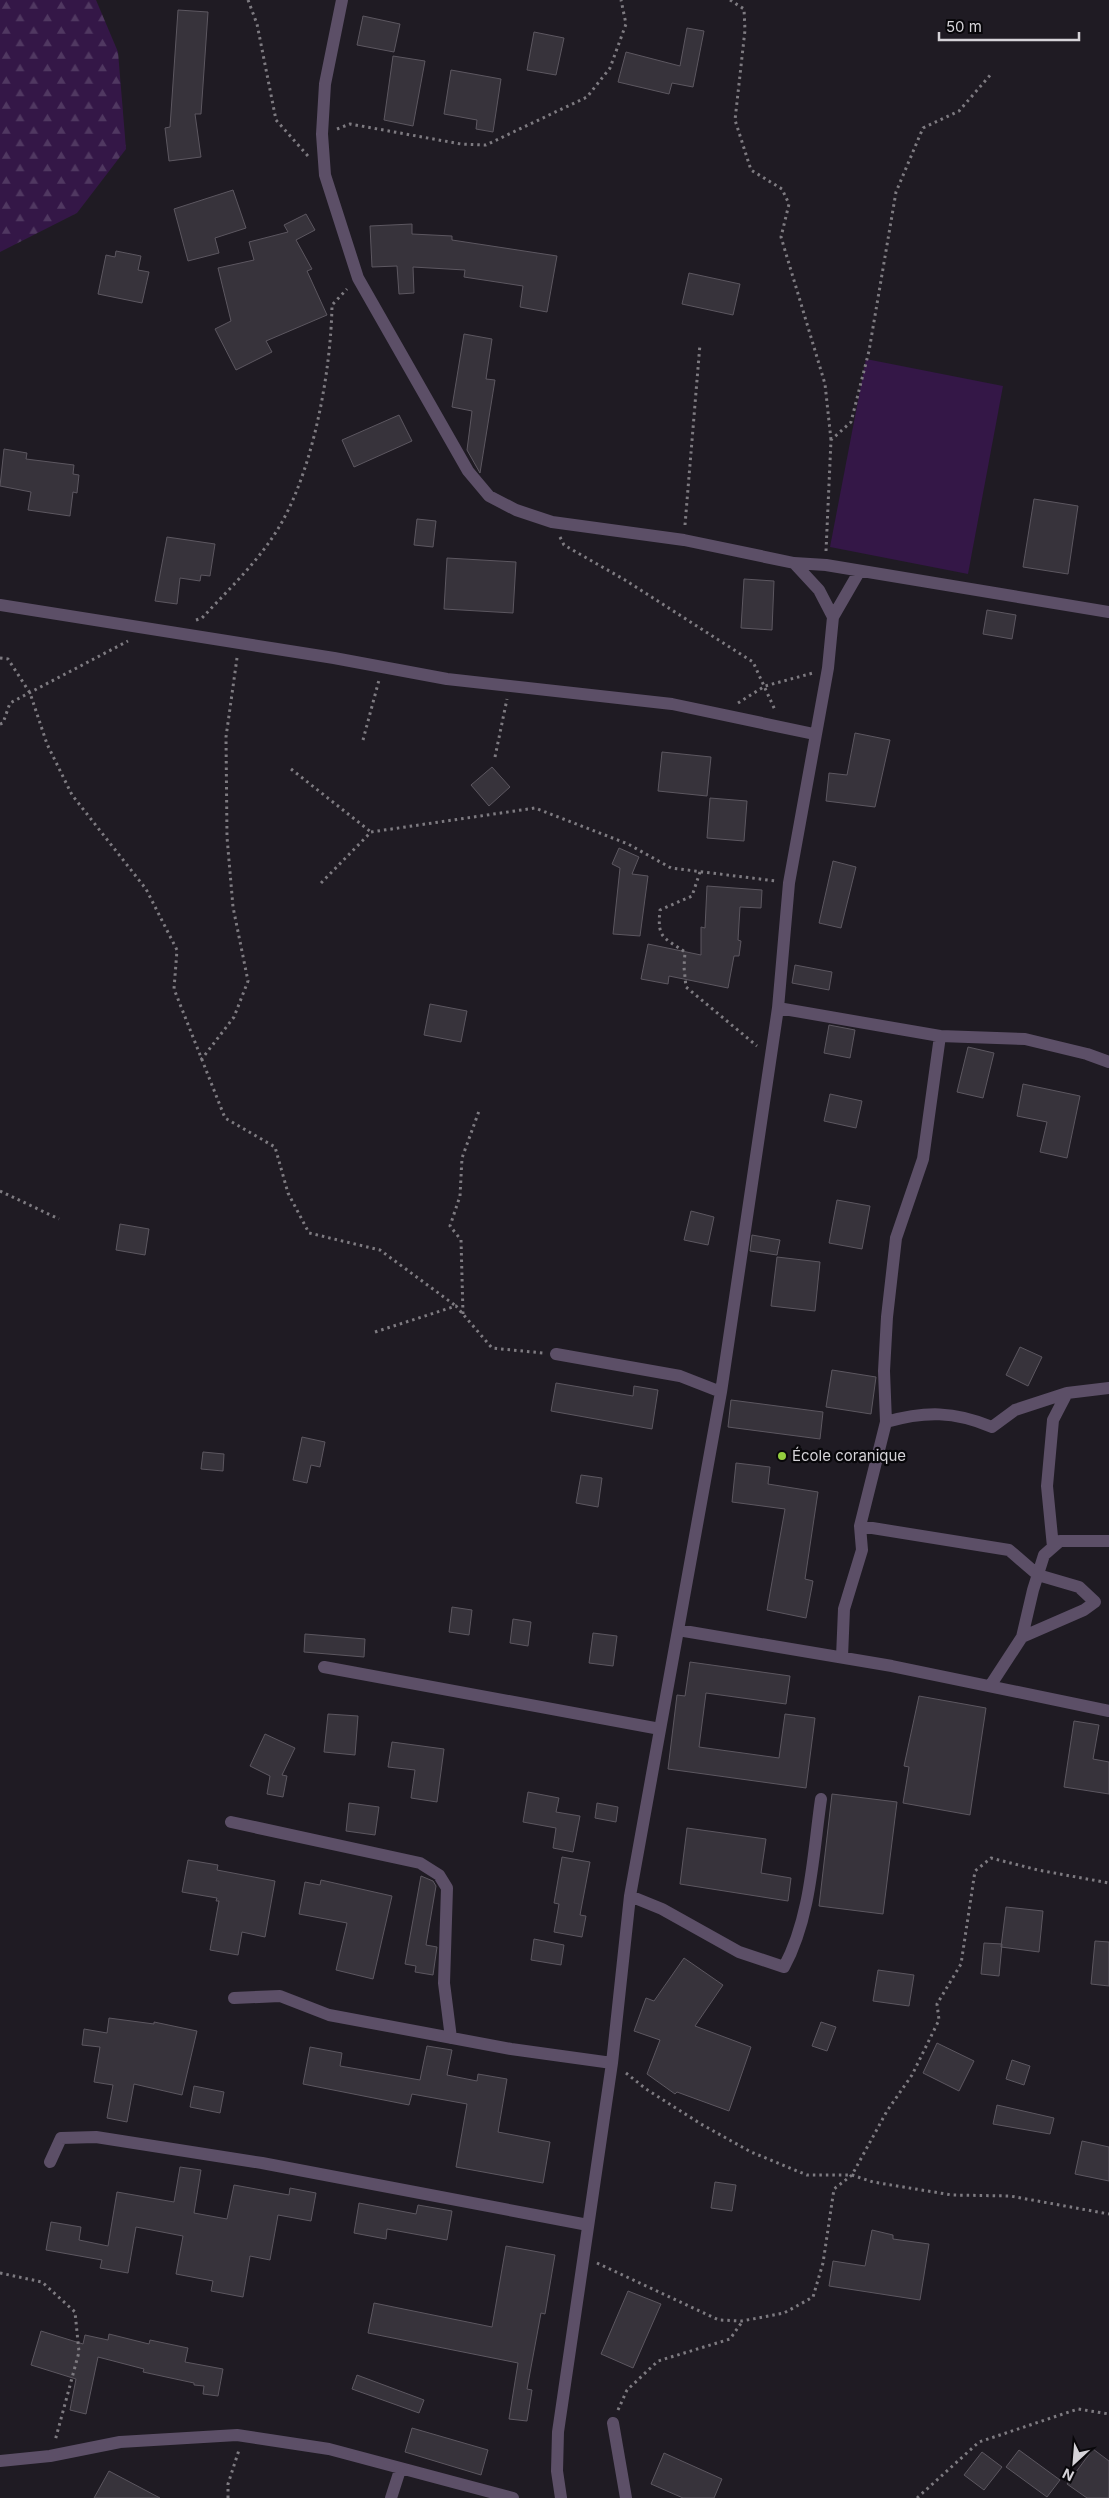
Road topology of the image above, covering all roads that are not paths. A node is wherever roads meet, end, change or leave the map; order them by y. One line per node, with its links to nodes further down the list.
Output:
1 (342, 0): 2 (street)
2 (794, 563): 3 (street); 6 (street)
3 (859, 572): 5 (street); 6 (street)
4 (0, 605): 7 (street)
5 (1109, 612)
6 (833, 618): 7 (street)
7 (814, 734): 8 (street)
8 (778, 1008): 9 (street); 13 (street)
9 (940, 1036): 10 (street); 15 (street)
10 (1109, 1062)
11 (556, 1354): 13 (street)
12 (1109, 1388): 14 (street)
13 (721, 1392): 20 (street)
14 (1067, 1393): 15 (street); 18 (street)
15 (886, 1422): 16 (street)
16 (860, 1526): 19 (street); 22 (street)
17 (1109, 1540): 18 (street)
18 (1053, 1547): 19 (street)
19 (1038, 1575): 21 (street); 21 (street)
20 (678, 1630): 22 (street); 26 (street)
21 (1022, 1638): 24 (street)
22 (842, 1657): 24 (street)
23 (324, 1667): 26 (street)
24 (990, 1686): 25 (street)
25 (1109, 1711)
26 (660, 1729): 29 (street)
27 (821, 1799): 29 (street)
28 (231, 1822): 31 (street)
29 (630, 1896): 32 (street)
30 (234, 1998): 31 (street)
31 (451, 2038): 32 (street)
32 (612, 2063): 34 (street)
33 (50, 2162): 34 (street)
34 (588, 2225): 40 (street)
35 (613, 2423): 41 (street)
36 (0, 2461): 37 (street)
37 (400, 2470): 38 (street); 39 (street)
38 (391, 2498)
39 (513, 2498)
40 (561, 2498)
41 (626, 2498)

